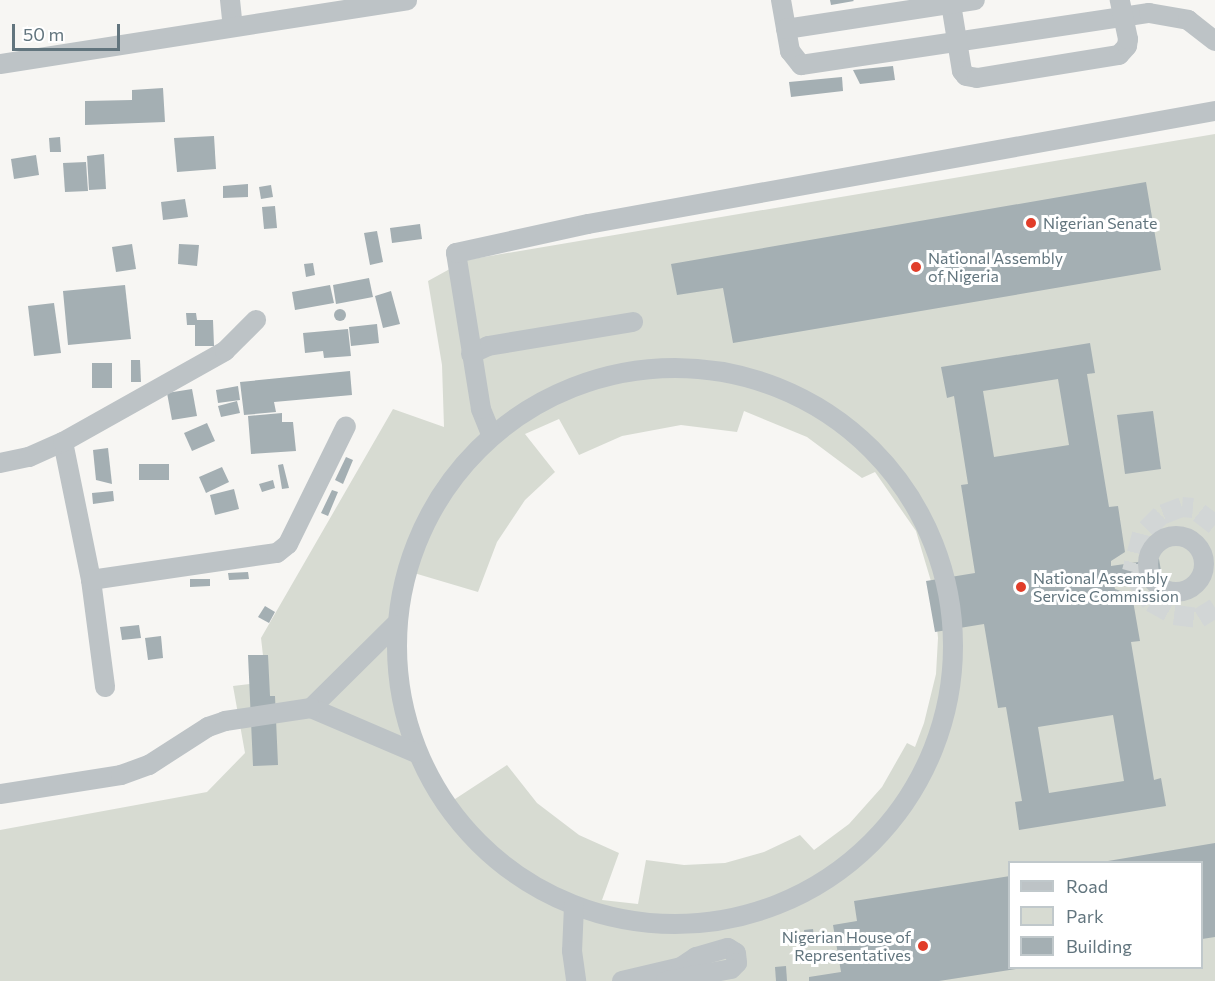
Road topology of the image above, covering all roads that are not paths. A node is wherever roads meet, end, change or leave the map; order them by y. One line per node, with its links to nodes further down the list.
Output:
1 (230, 0): 7 (street)
2 (407, 0): 7 (street)
3 (781, 0): 8 (street)
4 (975, 0): 5 (street)
5 (951, 4): 8 (street); 10 (street)
6 (1121, 9): 9 (street); 10 (street); 10 (street)
7 (233, 27): 11 (street)
8 (786, 29): 10 (street)
9 (1215, 41)
10 (957, 42)
11 (0, 64)
12 (1215, 111): 15 (street)
13 (256, 320): 18 (street)
14 (633, 322): 15 (street)
15 (471, 354): 17 (street)
16 (346, 426): 20 (street)
17 (491, 434): 21 (street); 26 (street)
18 (63, 442): 19 (street); 20 (street)
19 (0, 463)
20 (91, 580): 22 (street)
21 (395, 625): 23 (street); 24 (street)
22 (105, 687)
23 (311, 708): 24 (street); 25 (street)
24 (416, 753): 26 (street)
25 (0, 794)
26 (574, 906): 27 (street)
27 (576, 981)
28 (622, 981): 29 (street)
29 (666, 981)

